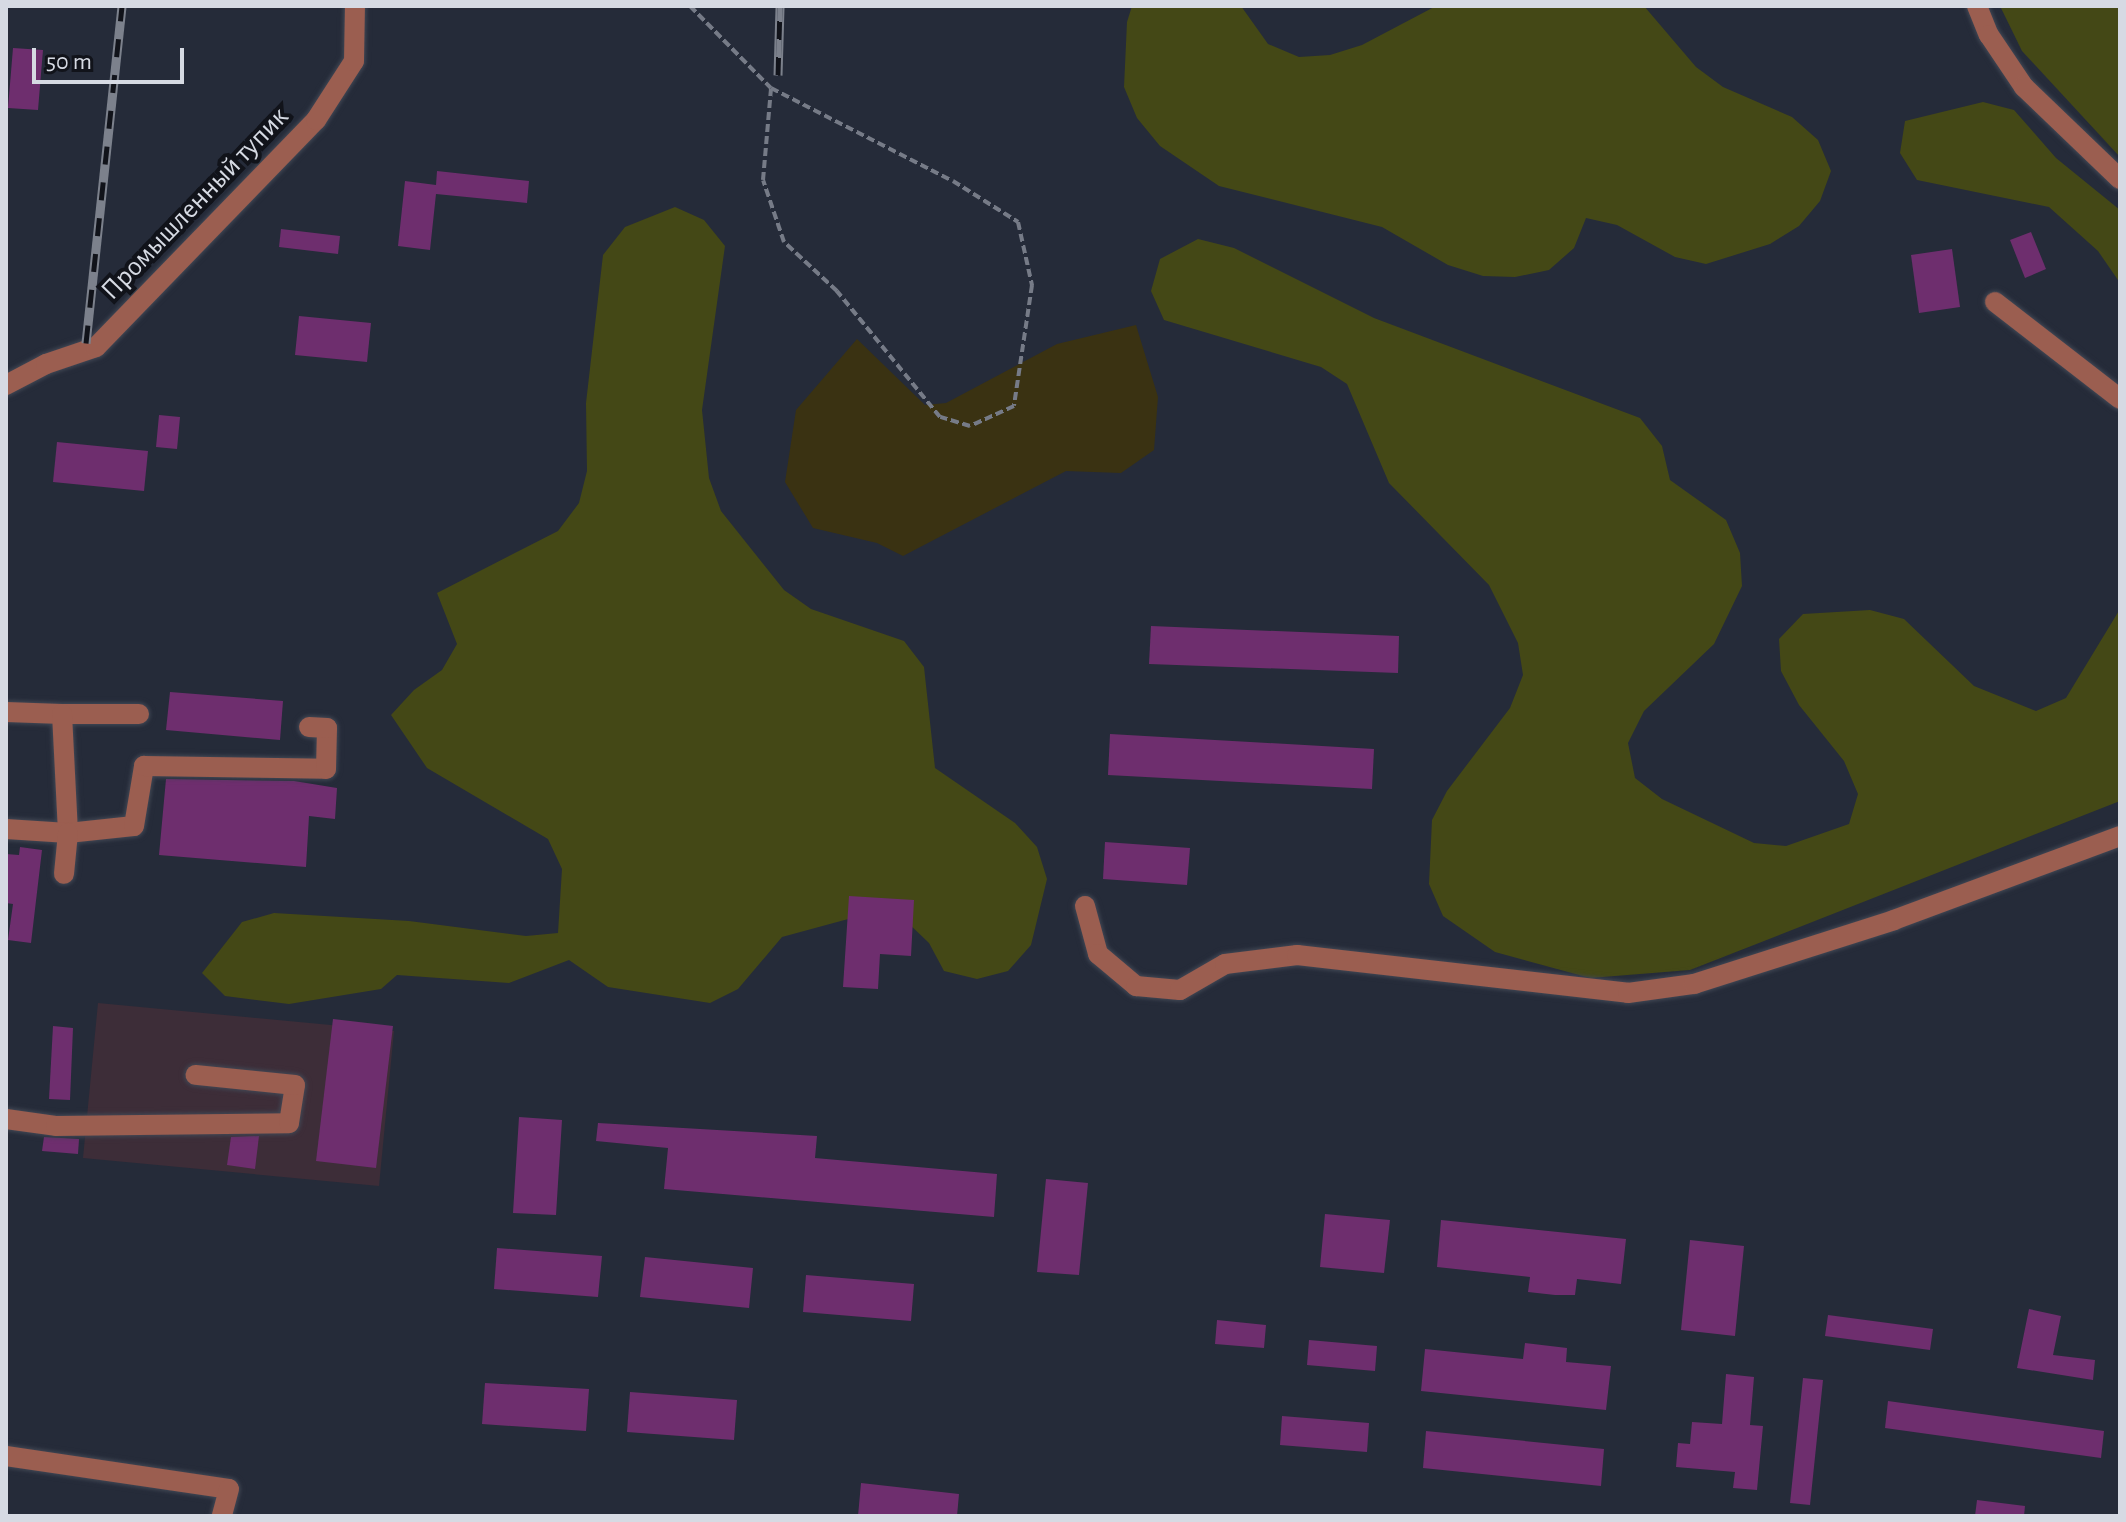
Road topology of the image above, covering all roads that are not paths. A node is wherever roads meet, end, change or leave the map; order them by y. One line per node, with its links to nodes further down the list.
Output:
1 (355, 6): 5 (street, Промышленный тупик)
2 (1977, 6): 3 (street)
3 (2120, 179)
4 (1995, 302): 6 (street)
5 (6, 385)
6 (2120, 399)
7 (6, 712): 8 (street)
8 (62, 714): 9 (street); 12 (street)
9 (139, 714)
10 (309, 727): 12 (street)
11 (6, 829): 12 (street)
12 (68, 833): 14 (street)
13 (2120, 836): 15 (street)
14 (64, 874)
15 (1085, 906)
16 (196, 1075): 17 (street)
17 (6, 1119)
18 (6, 1456): 19 (street)
19 (222, 1516)

